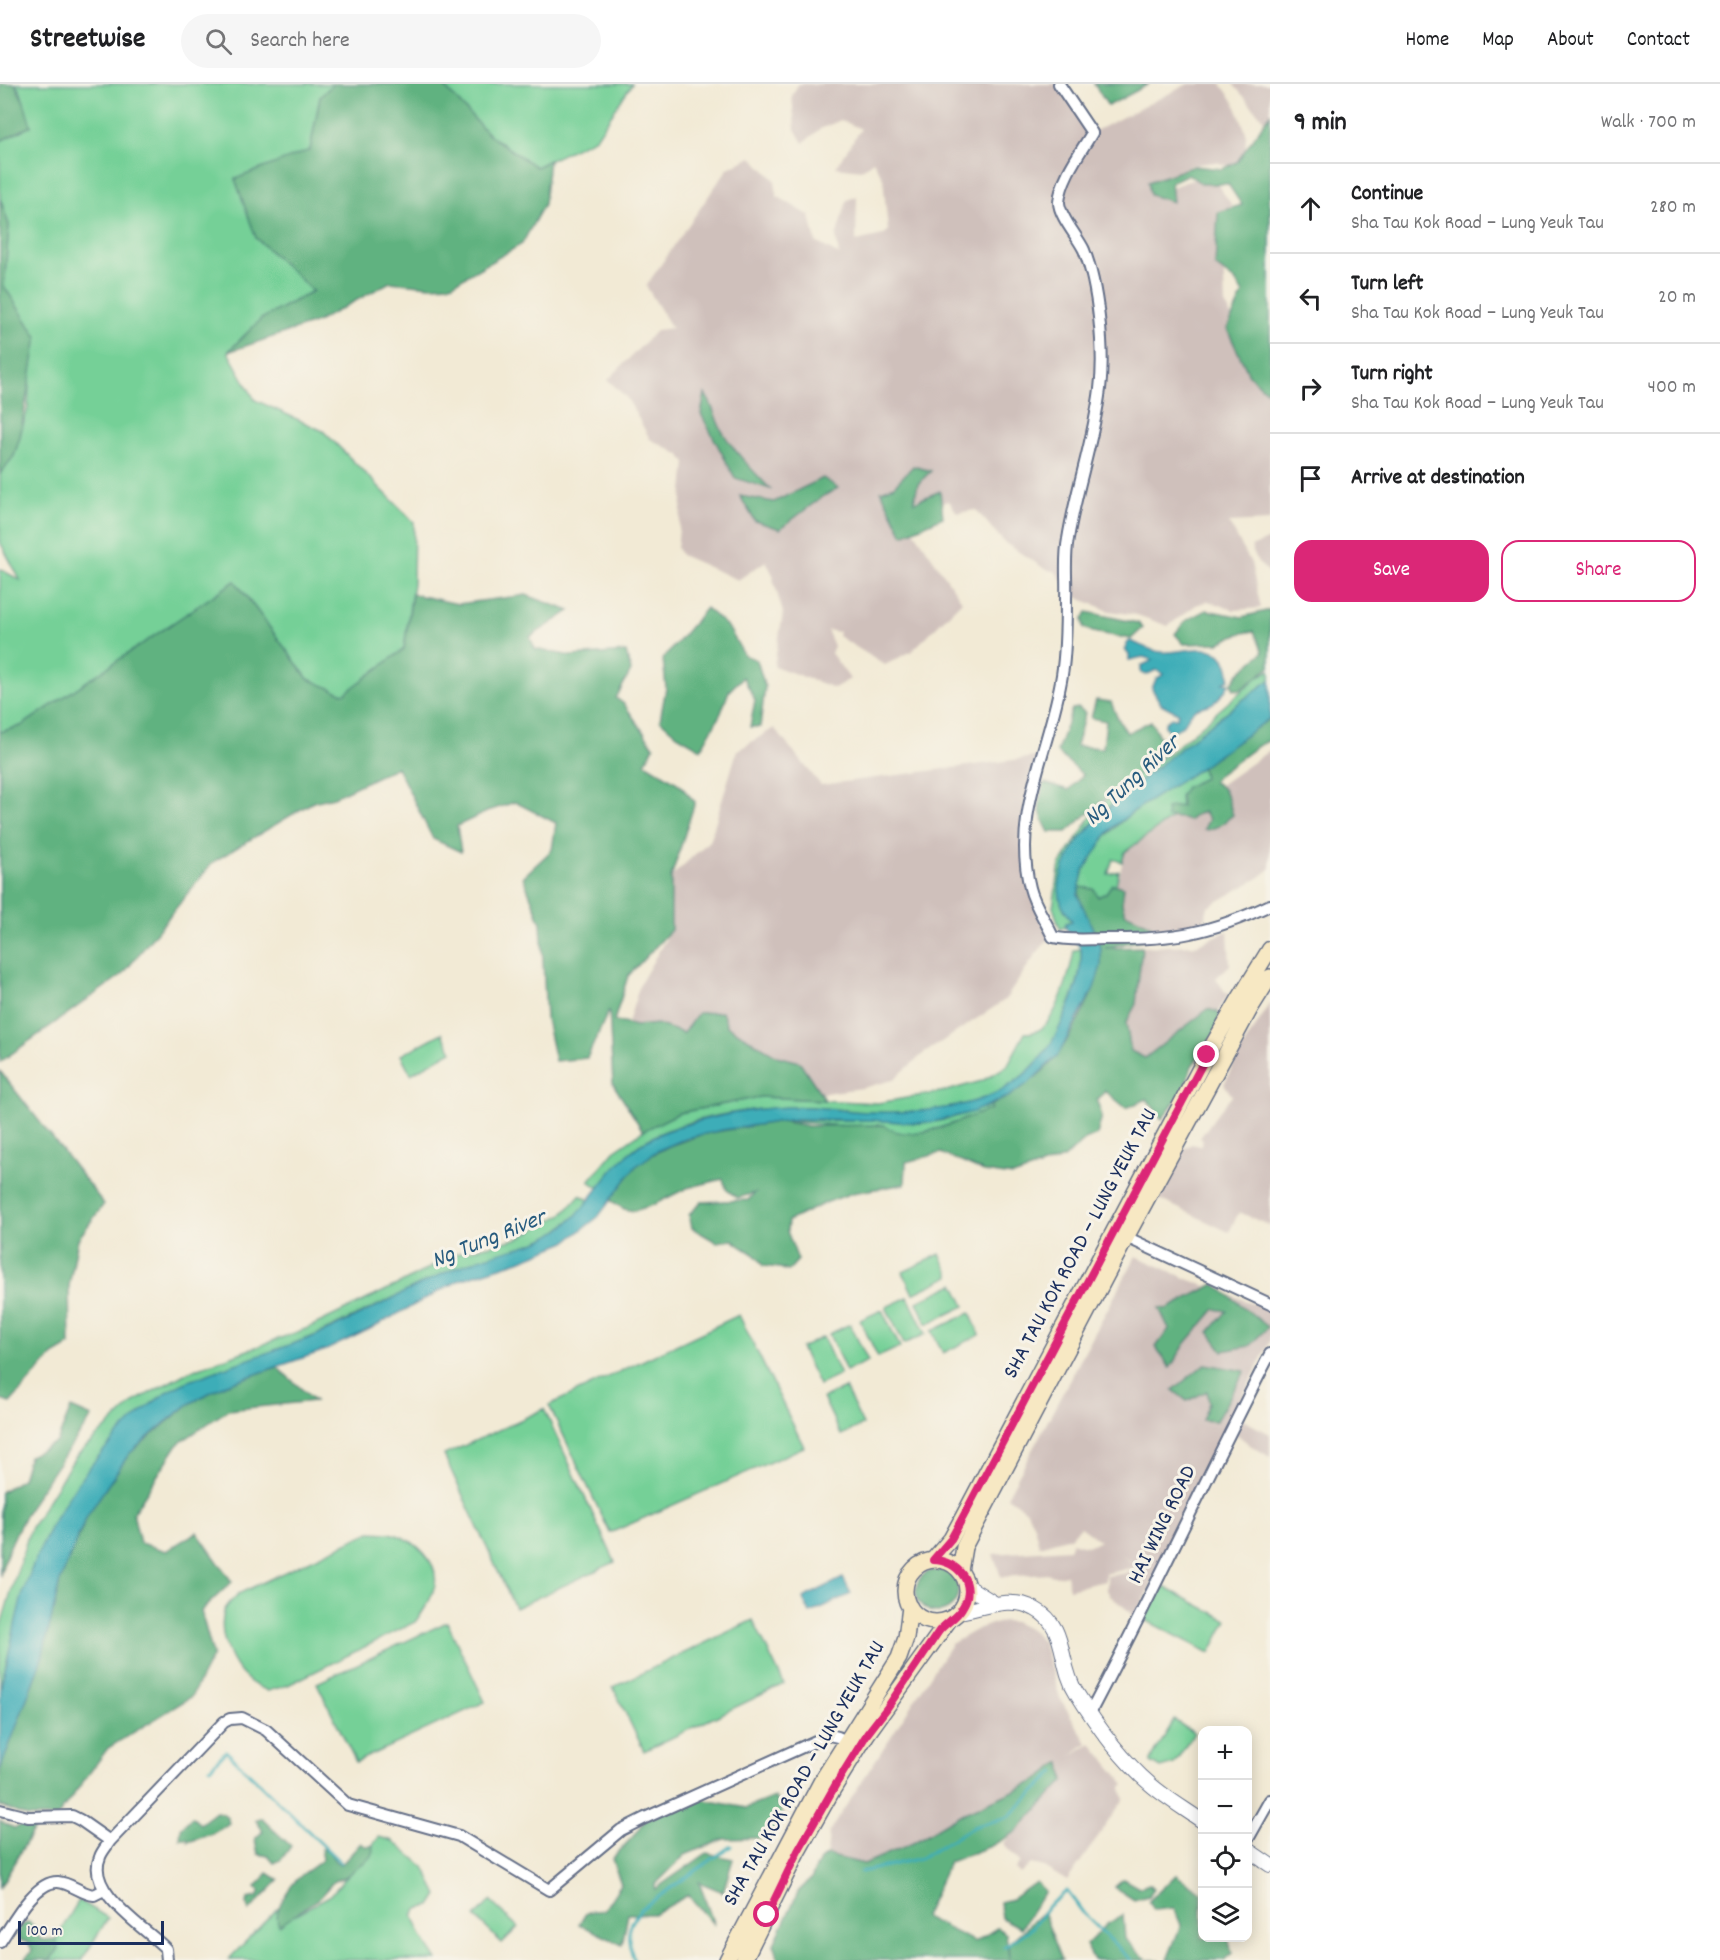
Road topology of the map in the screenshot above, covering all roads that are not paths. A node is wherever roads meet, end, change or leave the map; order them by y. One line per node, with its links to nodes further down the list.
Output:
1 (1059, 84): 3 (street)
2 (1270, 905): 3 (street)
3 (1256, 912): 4 (street)
4 (1270, 918)
5 (1270, 950): 10 (main road, SHA TAU KOK ROAD – LUNG YEUK TAU)
6 (1270, 977): 7 (main road, SHA TAU KOK ROAD – LUNG YEUK TAU)
7 (1126, 1237): 8 (street); 11 (main road, SHA TAU KOK ROAD – LUNG YEUK TAU)
8 (1270, 1304)
9 (1270, 1354): 16 (street, HAI WING ROAD)
10 (933, 1560): 11 (main road); 14 (main road, SHA TAU KOK ROAD – LUNG YEUK TAU)
11 (960, 1571): 12 (main road)
12 (967, 1586): 13 (street); 15 (main road, SHA TAU KOK ROAD – LUNG YEUK TAU)
13 (994, 1603): 15 (street); 16 (street)
14 (910, 1607): 15 (main road); 17 (main road, SHA TAU KOK ROAD – LUNG YEUK TAU)
15 (954, 1616): 29 (main road, SHA TAU KOK ROAD – LUNG YEUK TAU)
16 (1090, 1713): 20 (street)
17 (847, 1741): 22 (street); 28 (main road, SHA TAU KOK ROAD – LUNG YEUK TAU)
18 (1270, 1800): 21 (street)
19 (0, 1810): 22 (street)
20 (1198, 1818)
21 (1251, 1834)
22 (110, 1841): 25 (street)
23 (1252, 1853): 24 (street)
24 (1270, 1865)
25 (104, 1890): 26 (street); 27 (street)
26 (0, 1942)
27 (167, 1960)
28 (728, 1960)
29 (744, 1960)

